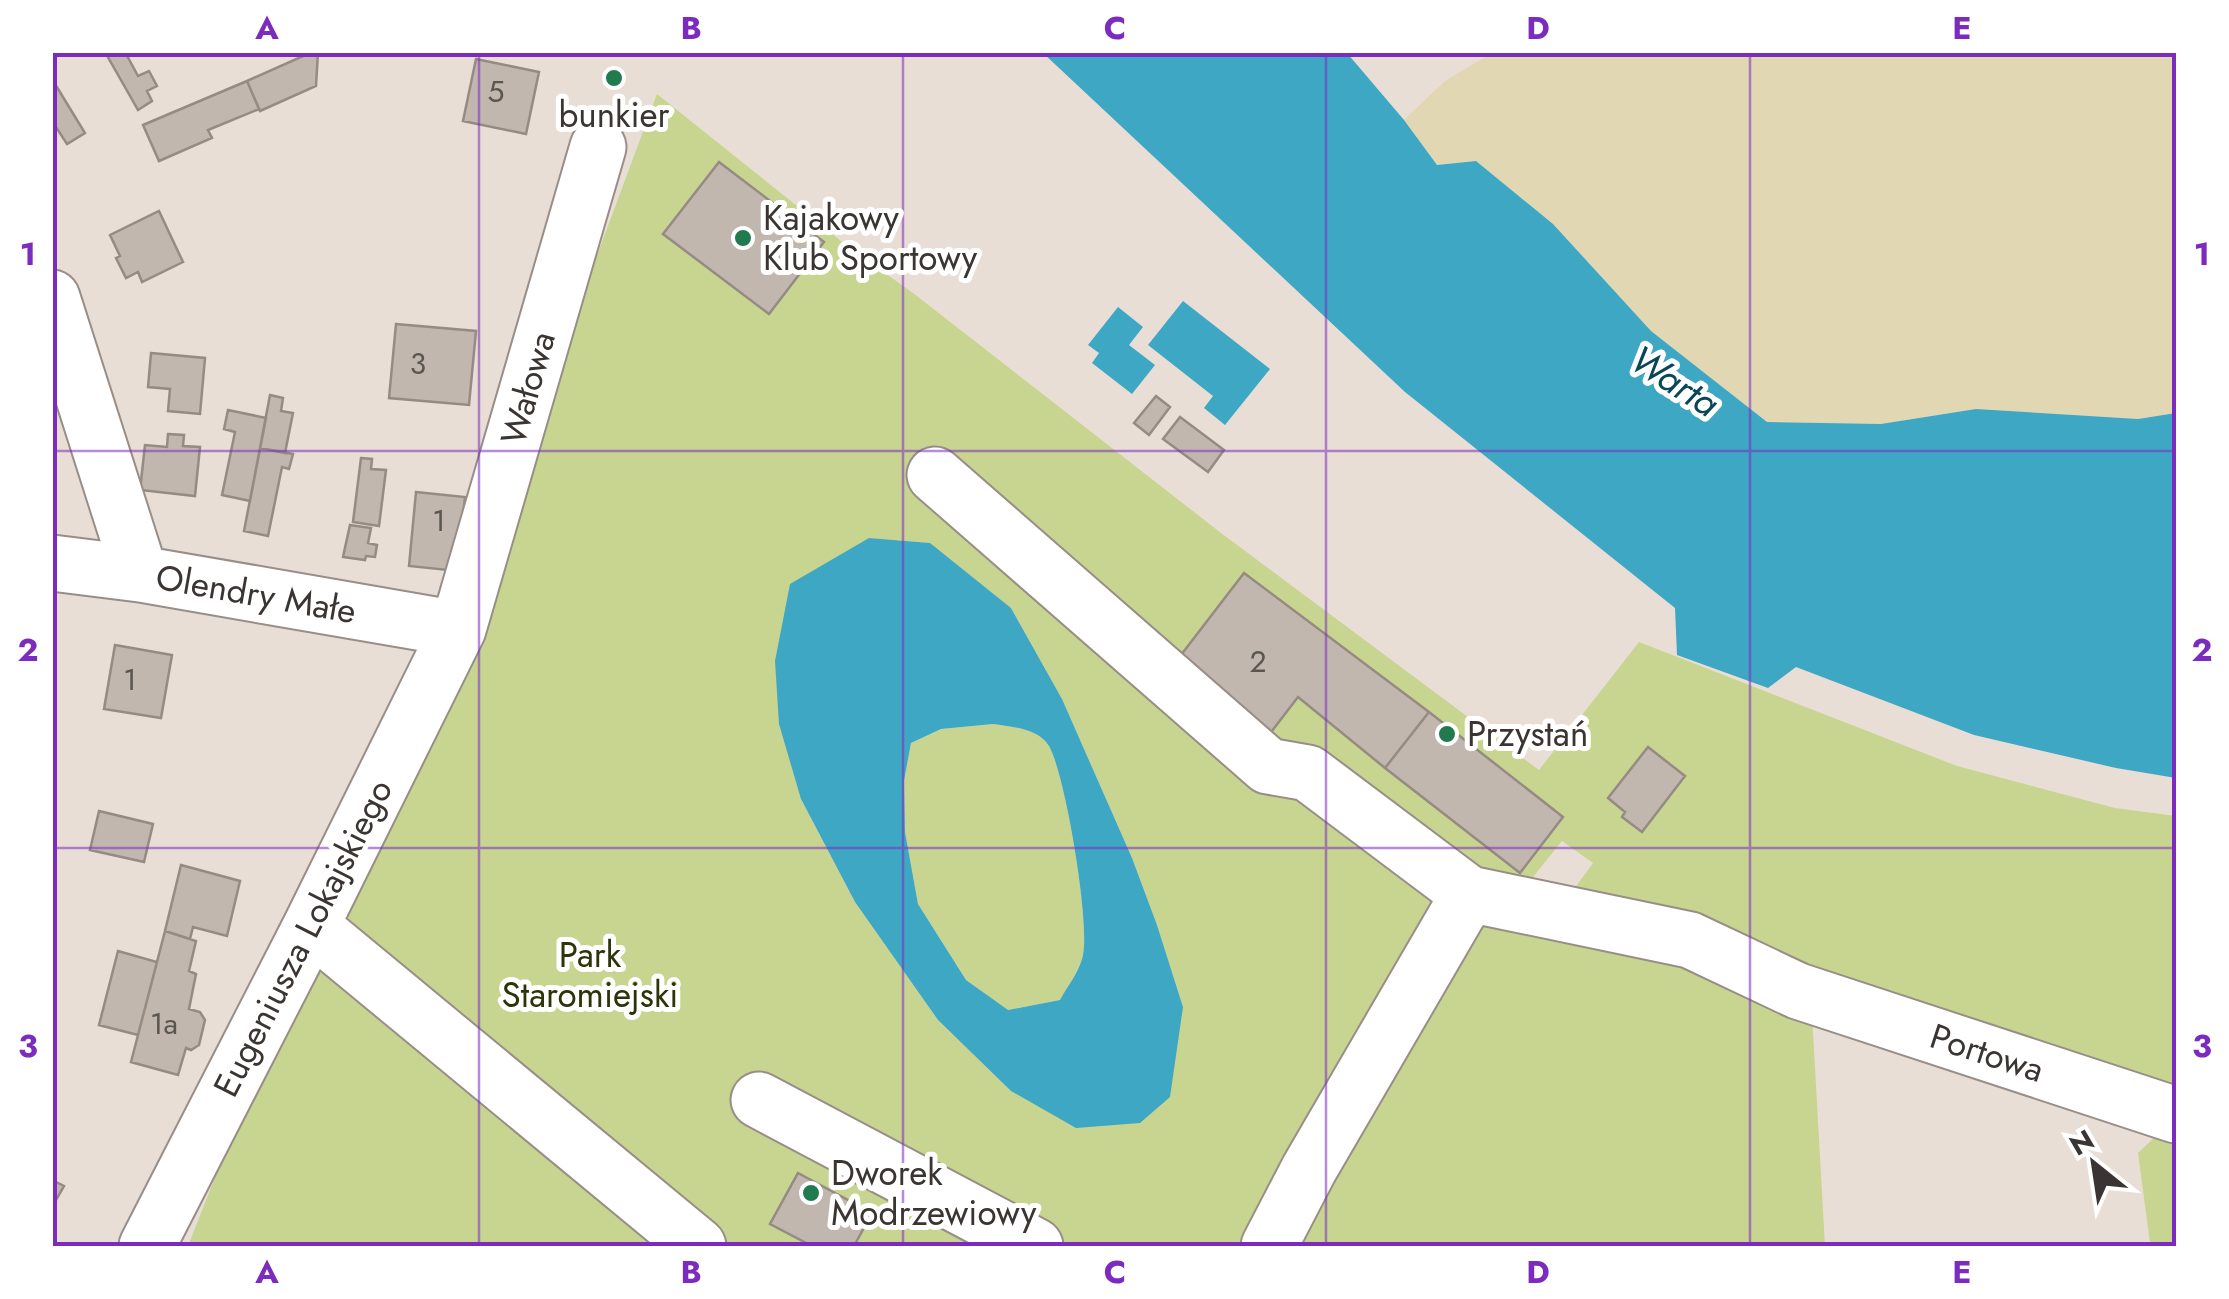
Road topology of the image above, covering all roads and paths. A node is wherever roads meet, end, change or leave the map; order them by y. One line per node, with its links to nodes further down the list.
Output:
1 (598, 147): 6 (street, Wałowa)
2 (52, 298): 5 (street)
3 (935, 475): 7 (street)
4 (52, 563): 5 (street, Olendry Małe)
5 (140, 574): 6 (street, Olendry Małe)
6 (458, 629): 8 (street, Eugeniusza Lokajskiego)
7 (1468, 894): 10 (street, Portowa); 14 (street)
8 (310, 926): 11 (street, Eugeniusza Lokajskiego); 12 (street)
9 (758, 1100): 13 (street)
10 (2176, 1115)
11 (147, 1246)
12 (698, 1246)
13 (1035, 1246)
14 (1268, 1246)

